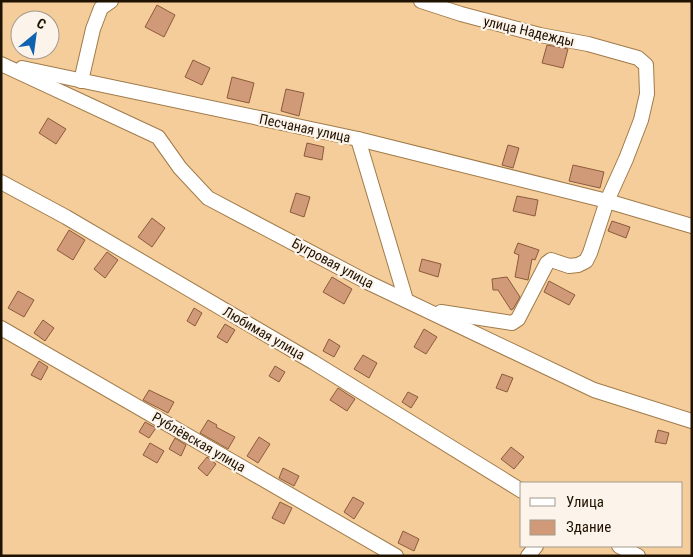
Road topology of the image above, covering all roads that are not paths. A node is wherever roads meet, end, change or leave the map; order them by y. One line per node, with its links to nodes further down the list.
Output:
1 (111, 1): 4 (street)
2 (421, 1): 7 (street, улица Надежды)
3 (1, 64): 4 (street, Песчаная улица); 9 (street, Бугровая улица)
4 (81, 81): 5 (street, Песчаная улица)
5 (358, 139): 7 (street, Песчаная улица); 9 (street)
6 (1, 182): 13 (street, Любимая улица)
7 (607, 201): 8 (street, Песчаная улица); 10 (street)
8 (692, 226)
9 (406, 300): 10 (street, Бугровая улица)
10 (424, 309): 12 (street, Бугровая улица)
11 (1, 328): 15 (street, Рублёвская улица)
12 (692, 421)
13 (520, 490)
14 (621, 547): 16 (street)
15 (396, 556)
16 (638, 556)

